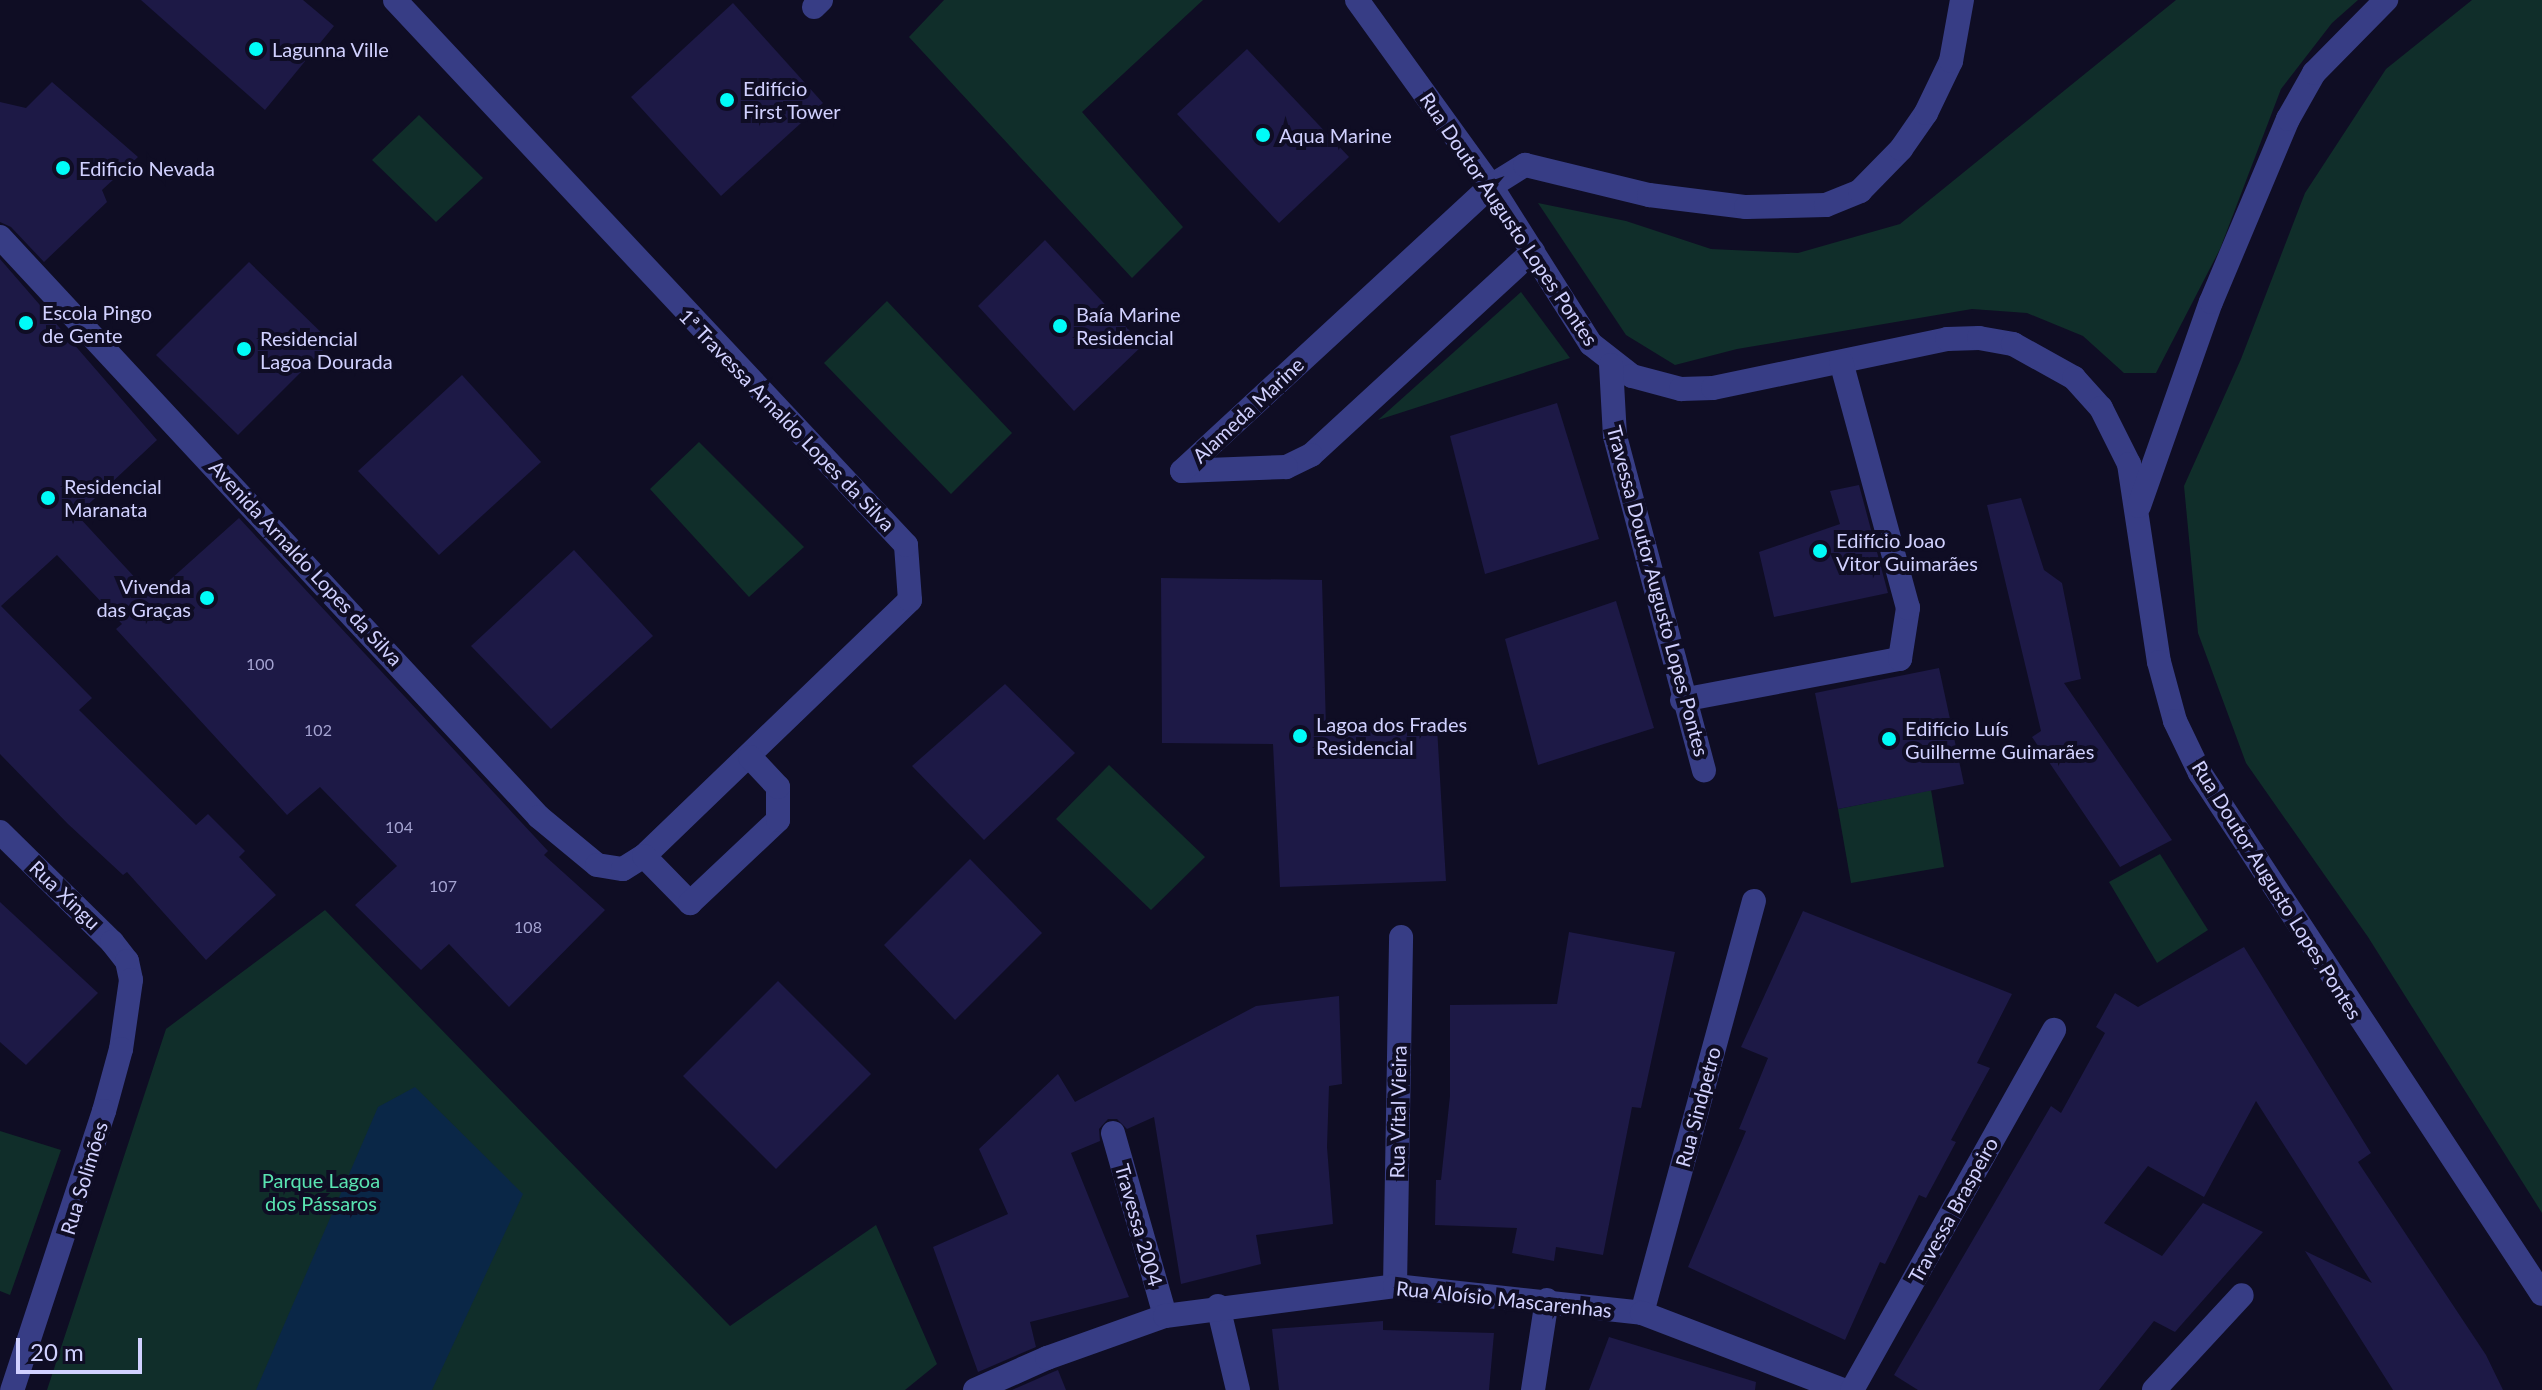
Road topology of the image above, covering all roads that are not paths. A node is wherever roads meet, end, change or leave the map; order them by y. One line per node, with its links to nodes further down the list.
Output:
1 (395, 0): 12 (street, 1ª Travessa Arnaldo Lopes da Silva)
2 (1357, 0): 5 (street, Rua Doutor Augusto Lopes Pontes)
3 (1962, 0): 5 (street)
4 (2386, 0): 10 (street)
5 (1491, 186): 7 (street, Rua Doutor Augusto Lopes Pontes); 7 (street, Alameda Marine)
6 (0, 237): 16 (street, Avenida Arnaldo Lopes da Silva)
7 (1533, 251): 9 (street, Rua Doutor Augusto Lopes Pontes)
8 (1841, 362): 9 (street, Rua Doutor Augusto Lopes Pontes); 10 (street, Rua Doutor Augusto Lopes Pontes); 11 (street)
9 (1611, 365): 11 (street, Travessa Doutor Augusto Lopes Pontes)
10 (2139, 506): 23 (street, Rua Doutor Augusto Lopes Pontes)
11 (1682, 700): 13 (street, Travessa Doutor Augusto Lopes Pontes)
12 (750, 757): 15 (street, 1ª Travessa Arnaldo Lopes da Silva); 15 (street)
13 (1704, 770)
14 (0, 832): 19 (street, Rua Xingu)
15 (644, 856): 16 (street, 1ª Travessa Arnaldo Lopes da Silva)
16 (623, 869)
17 (1754, 901): 27 (street, Rua Sindpetro)
18 (1401, 937): 22 (street, Rua Vital Vieira)
19 (127, 961): 30 (street, Rua Solimões)
20 (2054, 1030): 35 (street, Travessa Braspeiro)
21 (1113, 1133): 28 (street, Travessa 2004)
22 (1395, 1286): 25 (street, Rua Aloísio Mascarenhas); 26 (street, Rua Aloísio Mascarenhas)
23 (2542, 1294)
24 (2242, 1295): 36 (street)
25 (1547, 1300): 27 (street, Rua Aloísio Mascarenhas); 33 (street)
26 (1218, 1306): 28 (street, Rua Aloísio Mascarenhas); 32 (street)
27 (1642, 1313): 34 (street, Rua Aloísio Mascarenhas)
28 (1165, 1316): 31 (street, Rua Aloísio Mascarenhas)
29 (0, 1382): 30 (street)
30 (10, 1390)
31 (975, 1390)
32 (1238, 1390)
33 (1533, 1390)
34 (1843, 1390)
35 (1852, 1390)
36 (2154, 1390)

